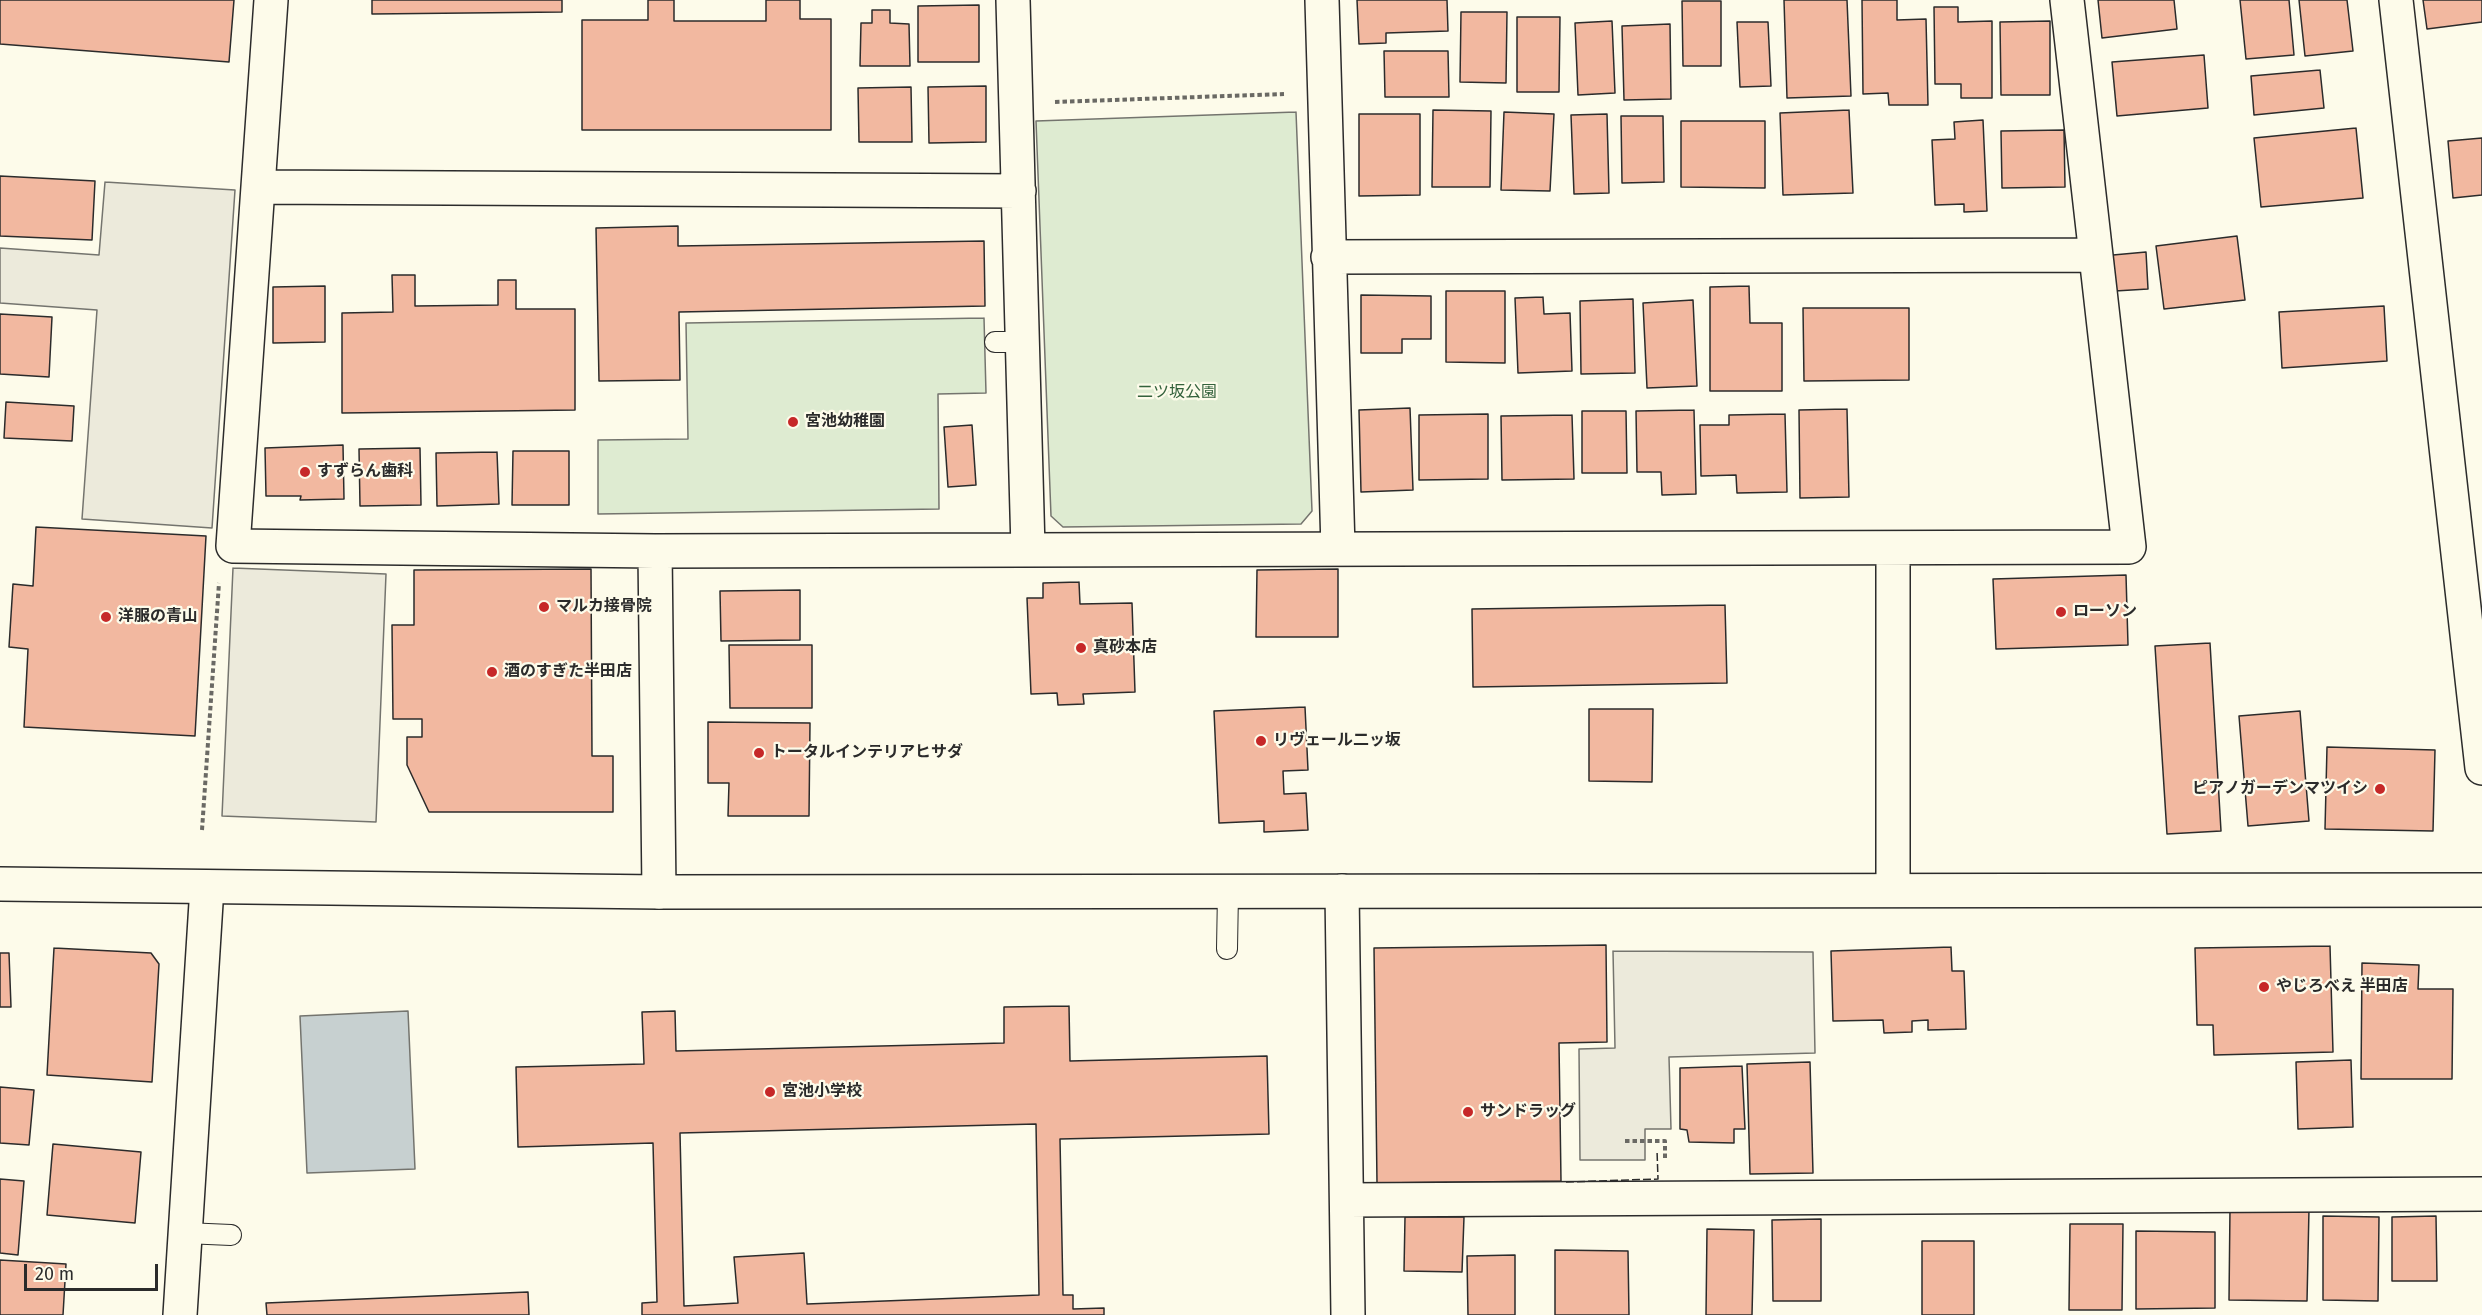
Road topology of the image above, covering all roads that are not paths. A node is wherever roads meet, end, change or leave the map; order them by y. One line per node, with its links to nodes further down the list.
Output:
1 (271, 0): 6 (street)
2 (1012, 0): 7 (street)
3 (1322, 0): 9 (street)
4 (2067, 0): 8 (street)
5 (2396, 0): 14 (street)
6 (259, 187): 7 (street); 13 (street)
7 (1019, 191): 11 (street)
8 (2095, 255): 9 (street); 12 (street)
9 (1328, 257): 10 (street)
10 (1338, 548): 11 (street); 12 (street)
11 (1028, 549): 13 (street)
12 (1893, 550): 17 (street)
13 (655, 551): 20 (street)
14 (2482, 768)
15 (0, 884): 16 (street)
16 (207, 887): 20 (street); 25 (street)
17 (1893, 890): 18 (street); 19 (street)
18 (2482, 890)
19 (1341, 891): 21 (street); 24 (street)
20 (658, 892): 21 (street)
21 (1228, 892): 22 (lane)
22 (1227, 949)
23 (2482, 1194): 24 (street)
24 (1347, 1200): 28 (street)
25 (185, 1233): 26 (lane); 27 (street)
26 (231, 1234)
27 (180, 1315)
28 (1348, 1315)

